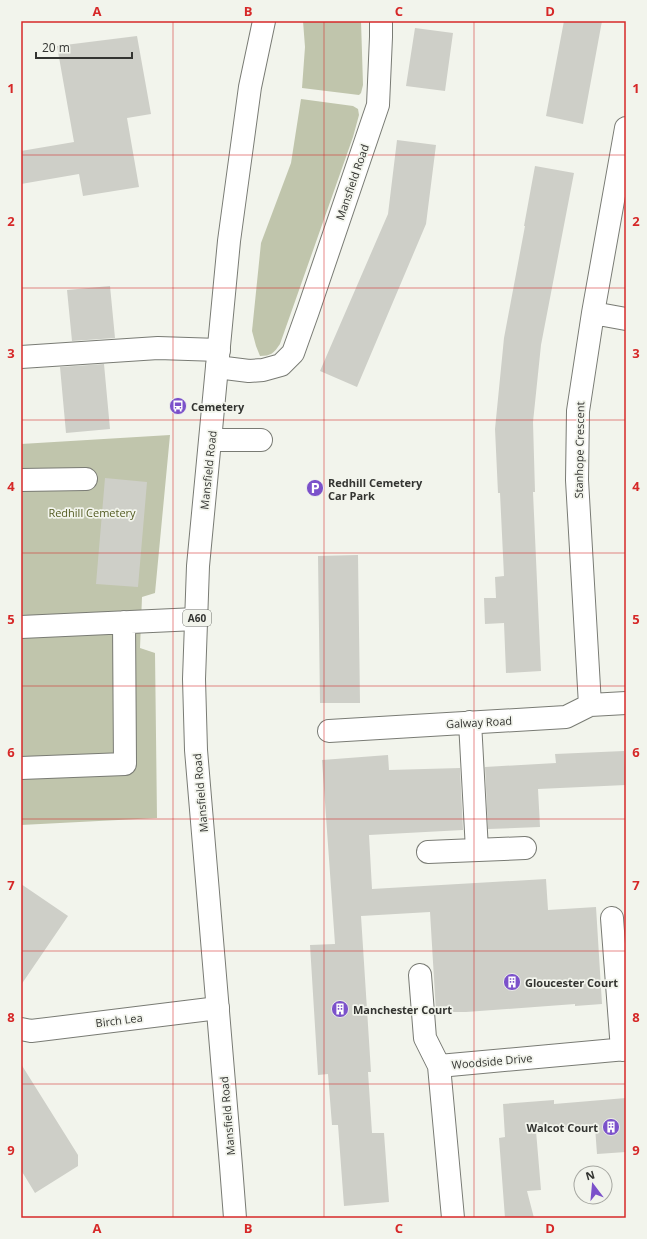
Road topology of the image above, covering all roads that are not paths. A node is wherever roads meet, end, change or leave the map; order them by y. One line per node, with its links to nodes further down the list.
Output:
1 (264, 21): 7 (main road, Mansfield Road / A60)
2 (381, 21): 7 (main road, Mansfield Road)
3 (626, 128): 4 (main road, Stanhope Crescent)
4 (593, 313): 5 (main road); 16 (main road, Stanhope Crescent)
5 (626, 319)
6 (21, 358): 7 (main road, Mansfield Road)
7 (218, 359): 8 (main road, Mansfield Road / A60)
8 (211, 440): 9 (main road); 12 (main road, Mansfield Road / A60)
9 (261, 440)
10 (86, 479): 11 (main road)
11 (21, 480)
12 (196, 619): 13 (main road); 25 (main road, Mansfield Road / A60)
13 (124, 622): 14 (main road); 19 (main road)
14 (21, 627)
15 (626, 703): 16 (main road, Galway Road)
16 (590, 705): 17 (main road, Galway Road)
17 (470, 722): 18 (main road, Galway Road); 21 (main road)
18 (329, 731)
19 (21, 768)
20 (526, 848): 21 (main road)
21 (477, 850): 22 (main road)
22 (428, 852)
23 (612, 918): 27 (main road)
24 (420, 975): 28 (main road)
25 (218, 1008): 26 (main road, Birch Lea); 29 (main road, Mansfield Road / A60)
26 (21, 1029)
27 (624, 1050): 28 (main road, Woodside Drive)
28 (439, 1066): 30 (main road, Woodside Drive)
29 (235, 1218)
30 (453, 1218)

